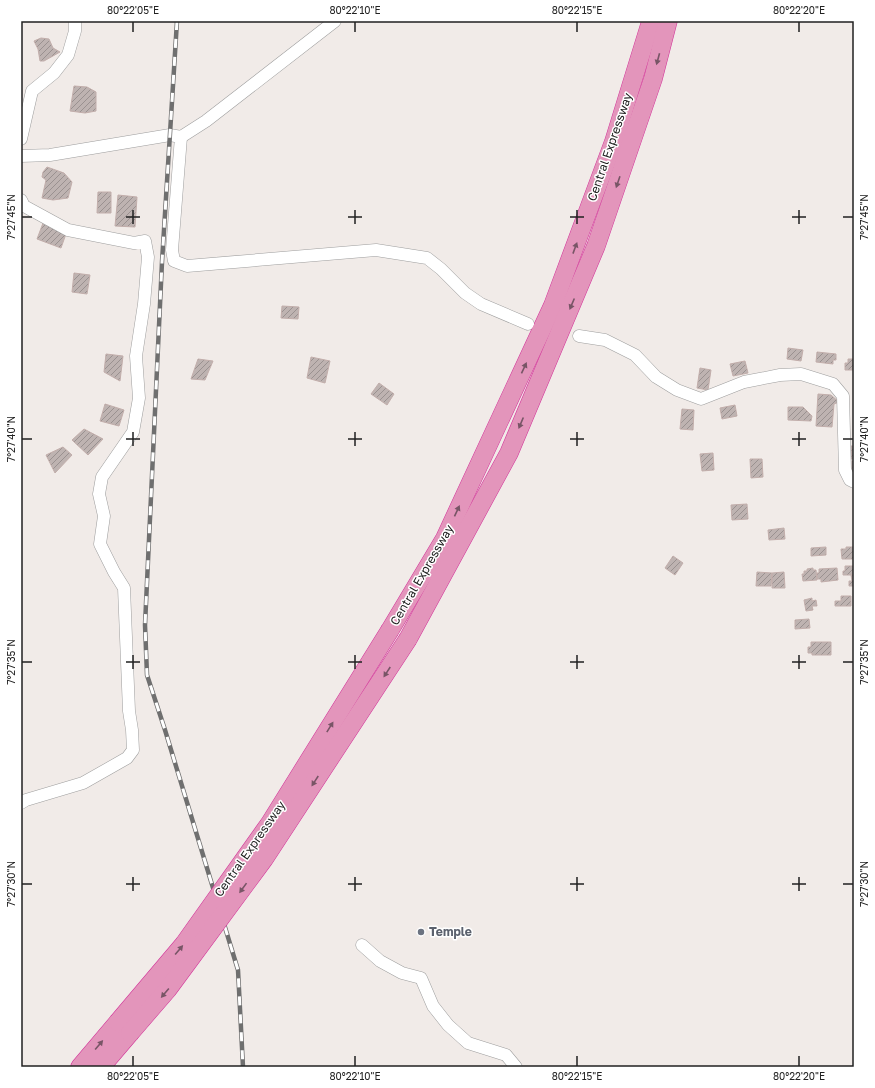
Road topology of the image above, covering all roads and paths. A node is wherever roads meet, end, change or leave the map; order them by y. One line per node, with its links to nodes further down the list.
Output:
1 (75, 21): 6 (street)
2 (335, 21): 5 (street)
3 (651, 21): 14 (highway, Central Expressway, one-way to 3, bridge)
4 (668, 21): 14 (highway, Central Expressway, one-way to 14, bridge)
5 (181, 137): 7 (street); 9 (street)
6 (21, 139)
7 (21, 156)
8 (21, 200): 12 (street)
9 (528, 324)
10 (579, 336): 11 (street)
11 (854, 482)
12 (21, 803)
13 (362, 944): 17 (street)
14 (124, 1028): 15 (highway, Central Expressway, one-way to 14); 16 (highway, Central Expressway)
15 (80, 1067)
16 (102, 1067)
17 (516, 1067)

